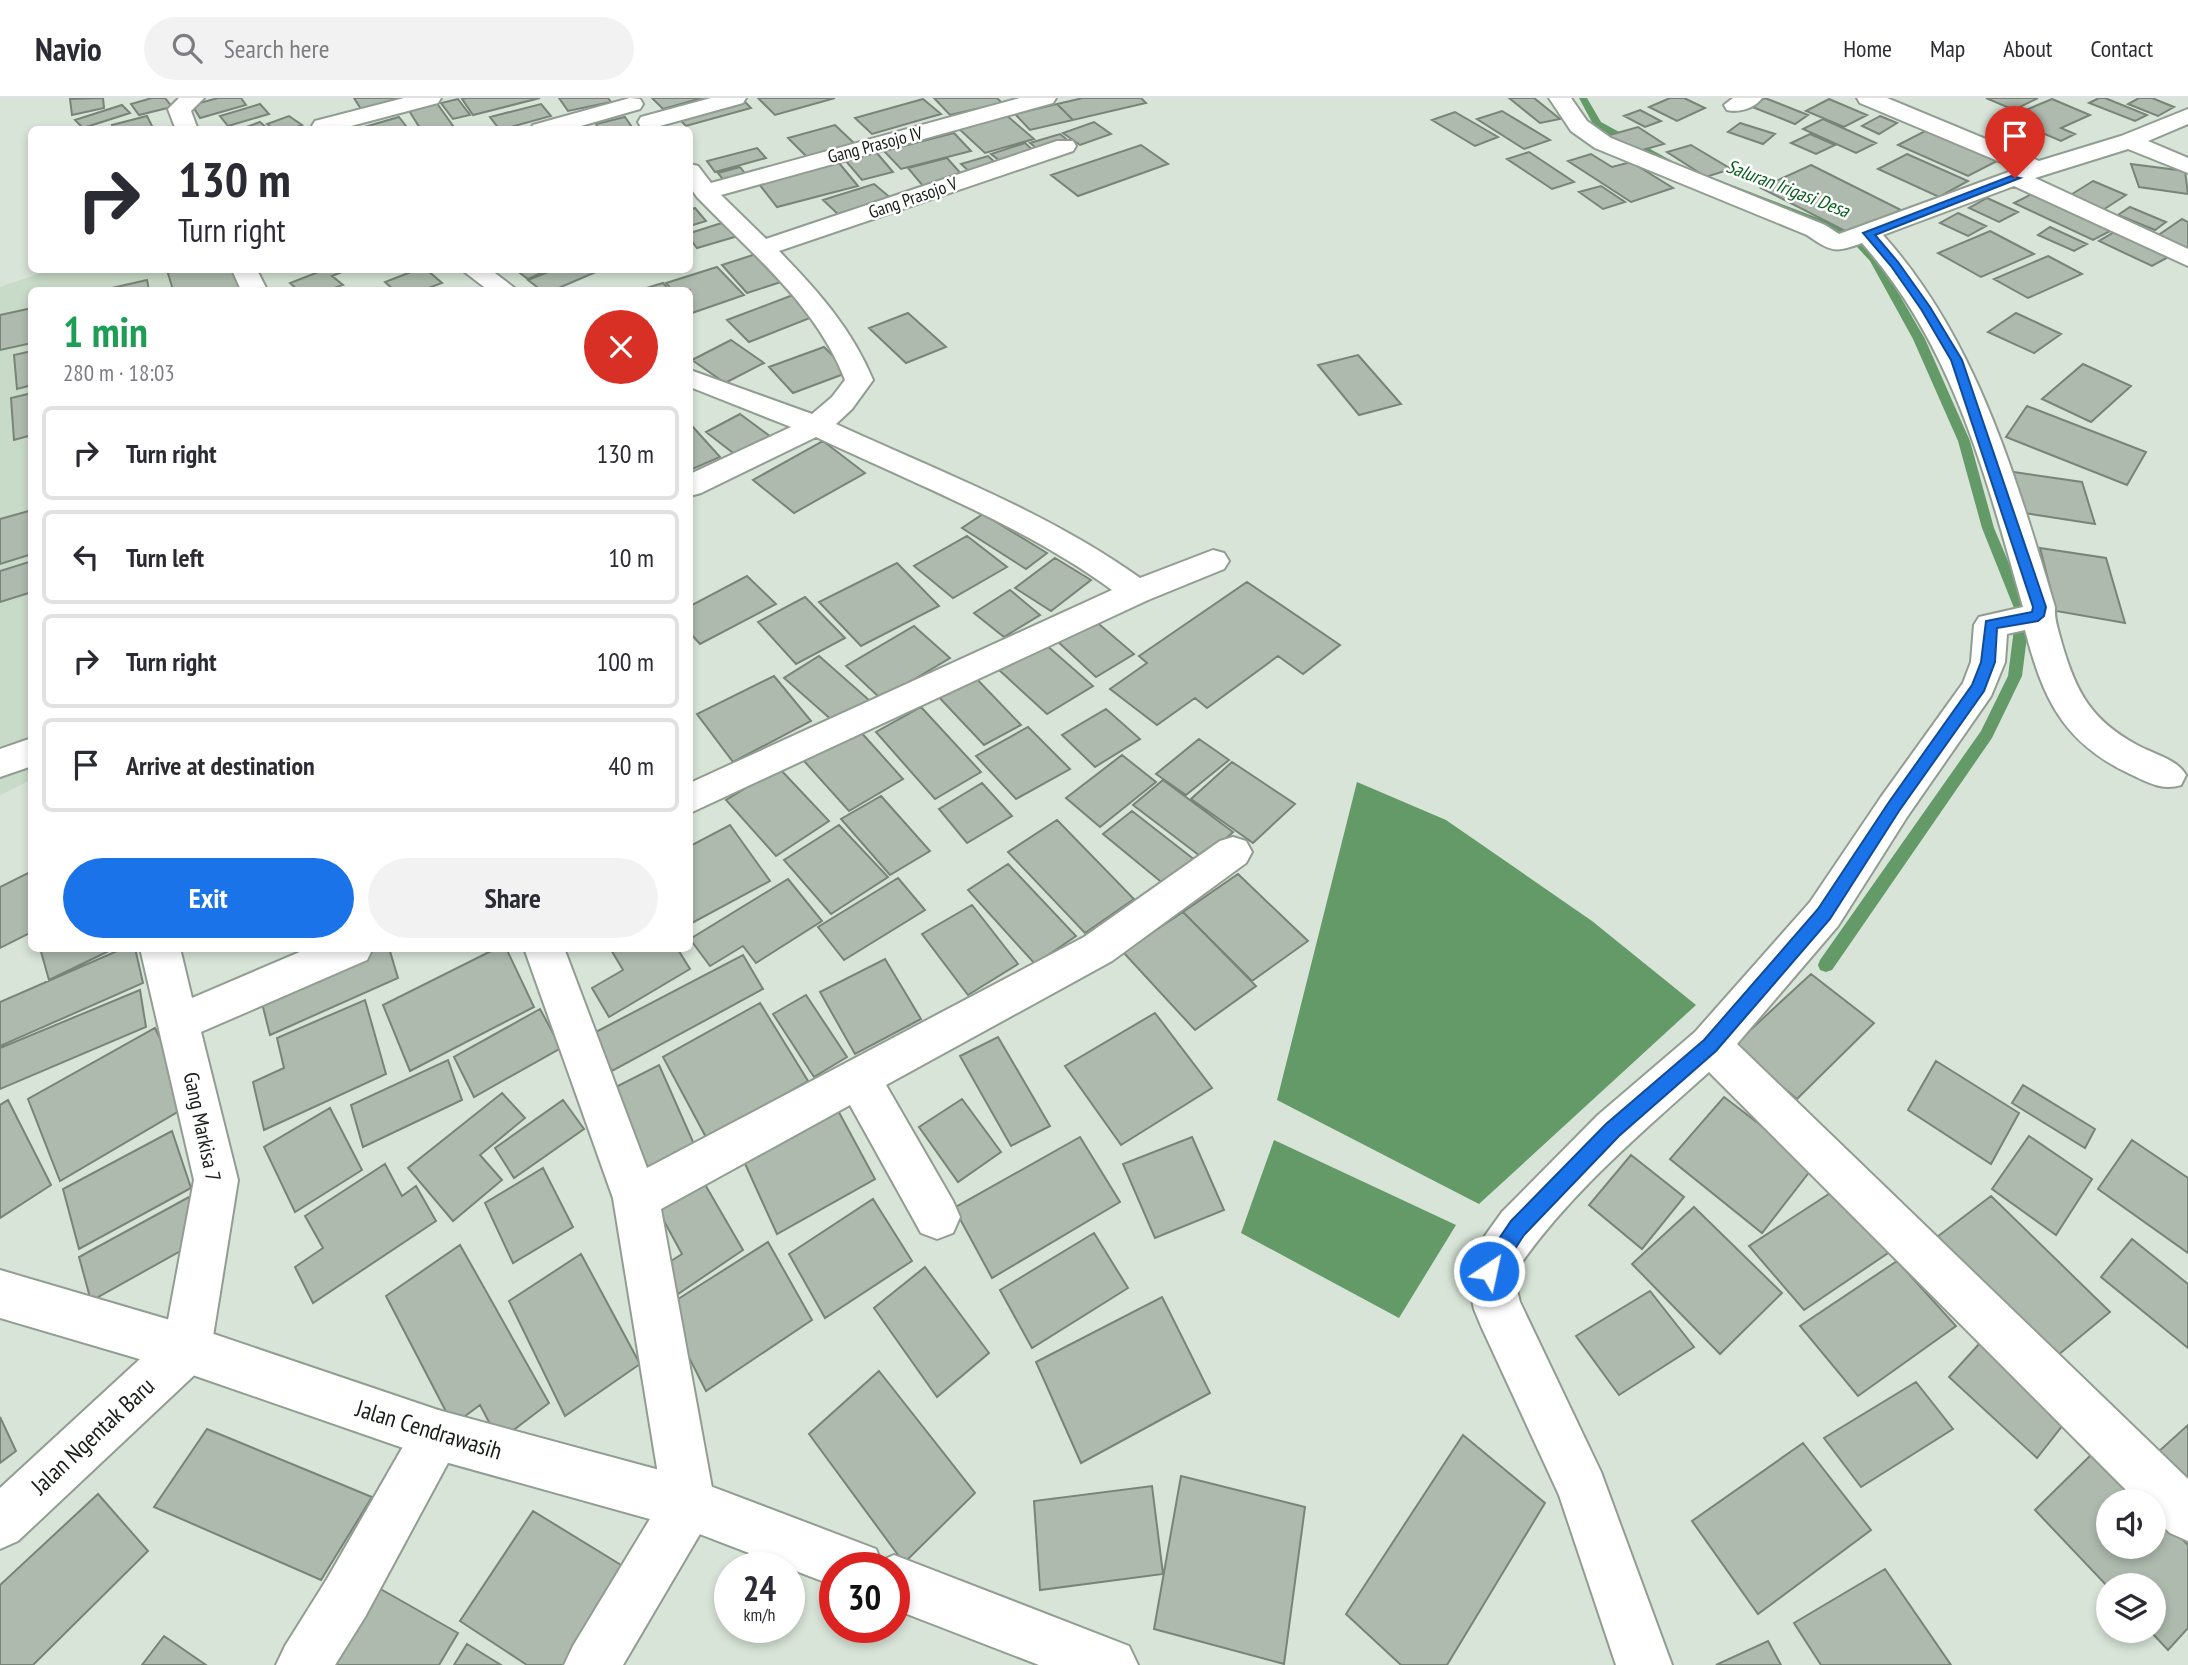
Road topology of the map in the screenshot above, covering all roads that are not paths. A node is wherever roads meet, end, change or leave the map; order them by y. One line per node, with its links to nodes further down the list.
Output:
1 (194, 98): 10 (street)
2 (430, 98): 9 (street)
3 (735, 98): 12 (street)
4 (1045, 98): 19 (street, Gang Prasojo IV)
5 (1560, 98): 20 (street)
6 (1868, 98): 16 (street)
7 (630, 101): 11 (street); 12 (street)
8 (2188, 116): 13 (street)
9 (320, 121)
10 (185, 126)
11 (553, 126)
12 (652, 126)
13 (2129, 141): 15 (street); 16 (street)
14 (1065, 146): 21 (street, Gang Prasojo V)
15 (2188, 166)
16 (2038, 169): 18 (street)
17 (693, 175): 19 (street)
18 (2015, 178): 20 (street); 22 (street)
19 (705, 192): 21 (street)
20 (1859, 237): 30 (street)
21 (761, 249): 26 (street)
22 (2188, 258)
23 (480, 273): 24 (street)
24 (500, 287)
25 (693, 379): 26 (street)
26 (816, 426): 27 (street); 29 (street)
27 (693, 485)
28 (1213, 561): 29 (street)
29 (1137, 592): 34 (street)
30 (2027, 617): 33 (street); 40 (street)
31 (28, 753): 32 (street)
32 (0, 763)
33 (2168, 775)
34 (693, 798)
35 (1233, 852): 41 (street)
36 (161, 952): 39 (street, Gang Markisa 7)
37 (344, 952): 39 (street)
38 (545, 952): 42 (street)
39 (178, 1023): 45 (street, Gang Markisa 7)
40 (1710, 1045): 48 (street); 55 (street)
41 (858, 1078): 42 (street); 43 (street)
42 (636, 1198): 47 (street)
43 (937, 1217)
44 (0, 1294): 45 (street, Jalan Cendrawasih)
45 (187, 1349): 46 (street, Jalan Cendrawasih); 49 (street, Jalan Ngentak Baru)
46 (438, 1436): 47 (street, Jalan Cendrawasih); 52 (street)
47 (689, 1504): 50 (street, Jalan Cendrawasih); 53 (street)
48 (2188, 1516)
49 (0, 1523)
50 (819, 1554)
51 (910, 1588): 54 (street)
52 (304, 1665)
53 (592, 1665)
54 (1110, 1665)
55 (1644, 1665)

